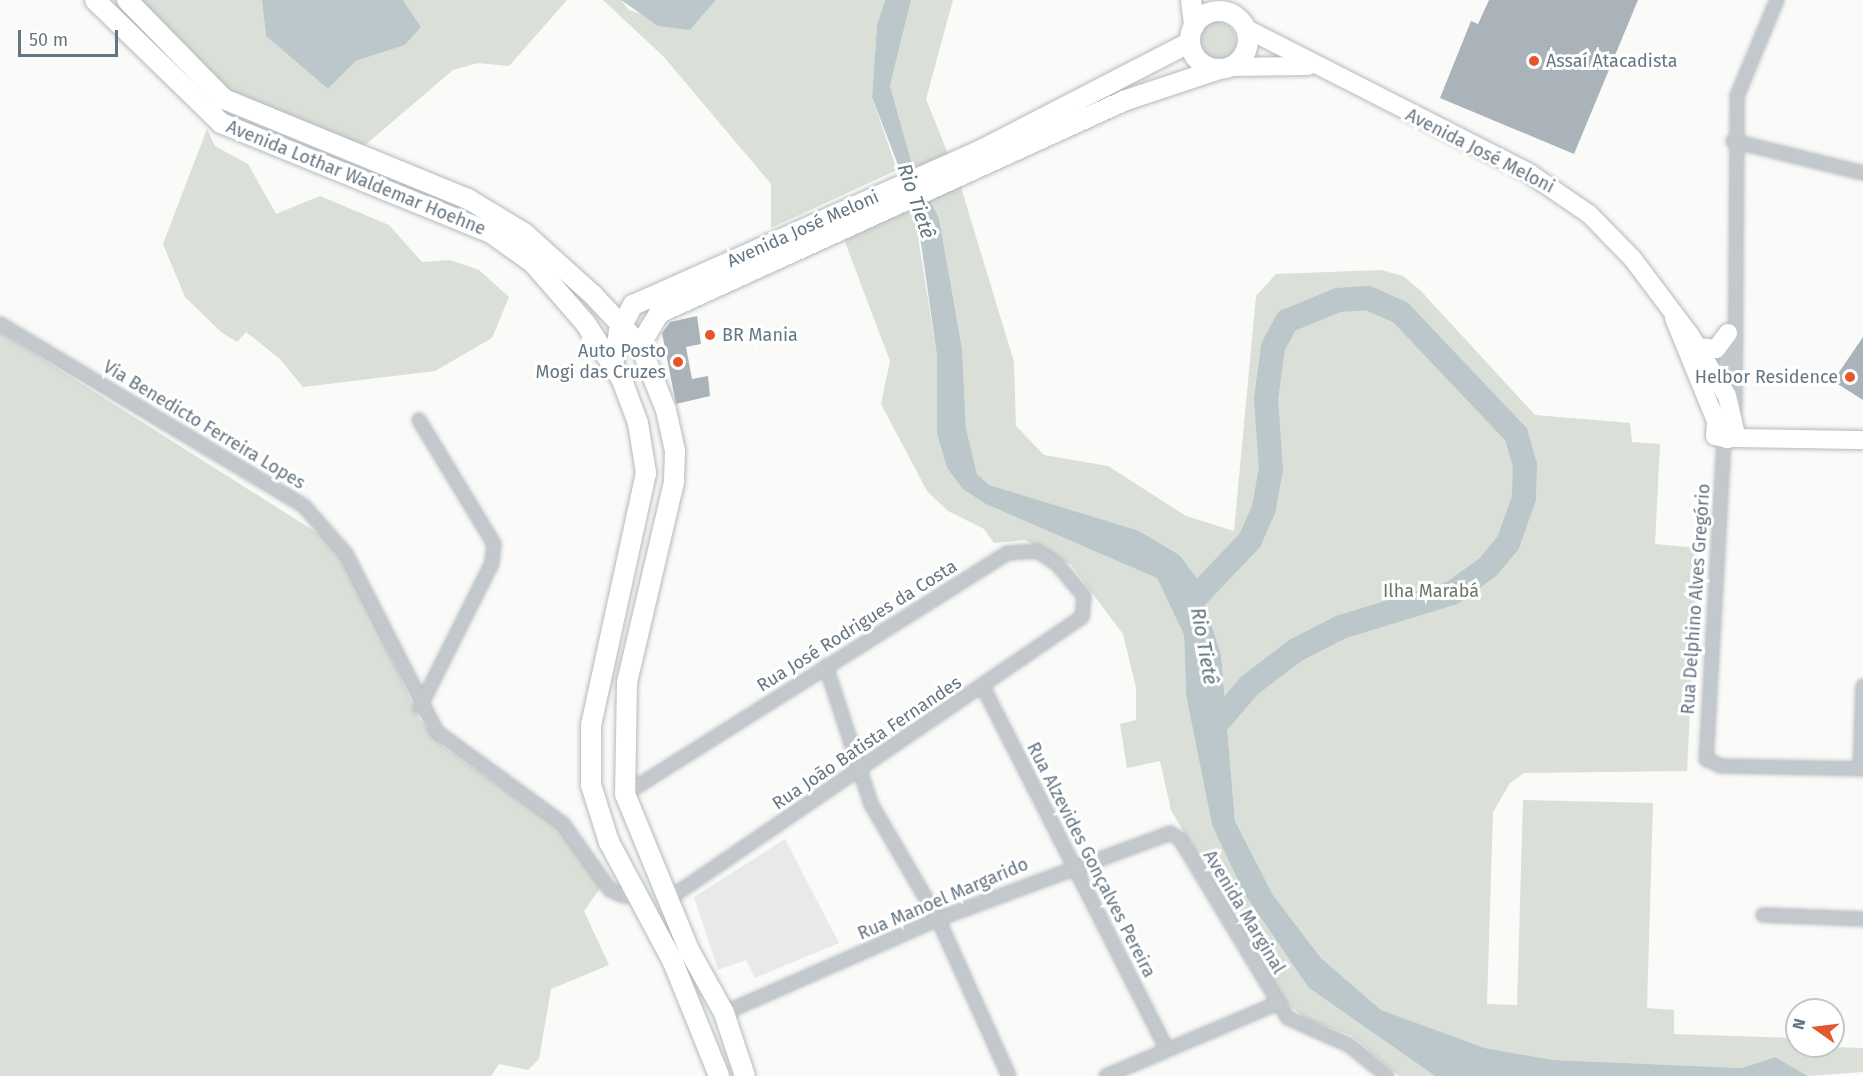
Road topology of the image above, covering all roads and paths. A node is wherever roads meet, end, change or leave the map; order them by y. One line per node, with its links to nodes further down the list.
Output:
1 (94, 0): 20 (main road, Avenida Lothar Waldemar Hoehne)
2 (127, 0): 16 (main road, Avenida Lothar Waldemar Hoehne)
3 (1191, 0): 7 (main road)
4 (1777, 0): 10 (street, Rua Delphino Alves Gregório)
5 (1227, 7): 6 (main road); 7 (main road)
6 (1245, 28): 8 (street, Avenida José Meloni); 9 (main road)
7 (1192, 34): 9 (main road); 11 (main road, Avenida José Meloni)
8 (1313, 66): 9 (street, Avenida José Meloni); 14 (street, Avenida José Meloni)
9 (1224, 68): 11 (main road, Avenida José Meloni)
10 (1733, 141): 12 (street); 17 (street, Rua Delphino Alves Gregório)
11 (984, 156): 13 (main road, Avenida José Meloni)
12 (1863, 173)
13 (878, 203): 16 (main road, Avenida José Meloni); 18 (main road, Avenida José Meloni)
14 (1673, 316): 19 (street); 21 (street)
15 (0, 324): 29 (street, Via Benedicto Ferreira Lopes)
16 (622, 324): 18 (main road, Avenida Lothar Waldemar Hoehne); 20 (main road, Avenida José Meloni)
17 (1730, 328): 19 (street); 21 (street); 23 (street, Rua Delphino Alves Gregório)
18 (640, 345): 32 (main road, Avenida Lothar Waldemar Hoehne)
19 (1698, 346): 21 (street)
20 (613, 366): 35 (main road, Avenida Lothar Waldemar Hoehne)
21 (1712, 386): 23 (street)
22 (420, 420): 29 (street)
23 (1729, 429): 24 (street); 30 (street, Rua Delphino Alves Gregório)
24 (1863, 440)
25 (1082, 617): 26 (street, Rua José Rodrigues da Costa); 28 (street, Rua João Batista Fernandes)
26 (826, 666): 31 (street); 32 (street, Rua José Rodrigues da Costa)
27 (1863, 686): 30 (street)
28 (983, 687): 31 (street, Rua João Batista Fernandes); 34 (street, Rua Alzevides Gonçalves Pereira)
29 (420, 707): 35 (street, Via Benedicto Ferreira Lopes)
30 (1862, 769)
31 (858, 772): 36 (street, Rua João Batista Fernandes); 38 (street)
32 (625, 794): 36 (main road, Avenida Lothar Waldemar Hoehne)
33 (1180, 838): 34 (street, Rua Manoel Margarido); 40 (street, Avenida Marginal)
34 (1072, 866): 38 (street, Rua Manoel Margarido); 42 (street, Rua Alzevides Gonçalves Pereira)
35 (637, 894): 43 (main road, Avenida Lothar Waldemar Hoehne)
36 (671, 897): 41 (main road, Avenida Lothar Waldemar Hoehne)
37 (1763, 915): 39 (street)
38 (938, 919): 41 (street, Rua Manoel Margarido); 45 (street)
39 (1863, 919)
40 (1278, 1003): 42 (street); 47 (street, Avenida Marginal)
41 (724, 1013): 44 (main road, Avenida Lothar Waldemar Hoehne)
42 (1167, 1049): 46 (street)
43 (719, 1076)
44 (745, 1076)
45 (1009, 1076)
46 (1106, 1076)
47 (1387, 1076)

